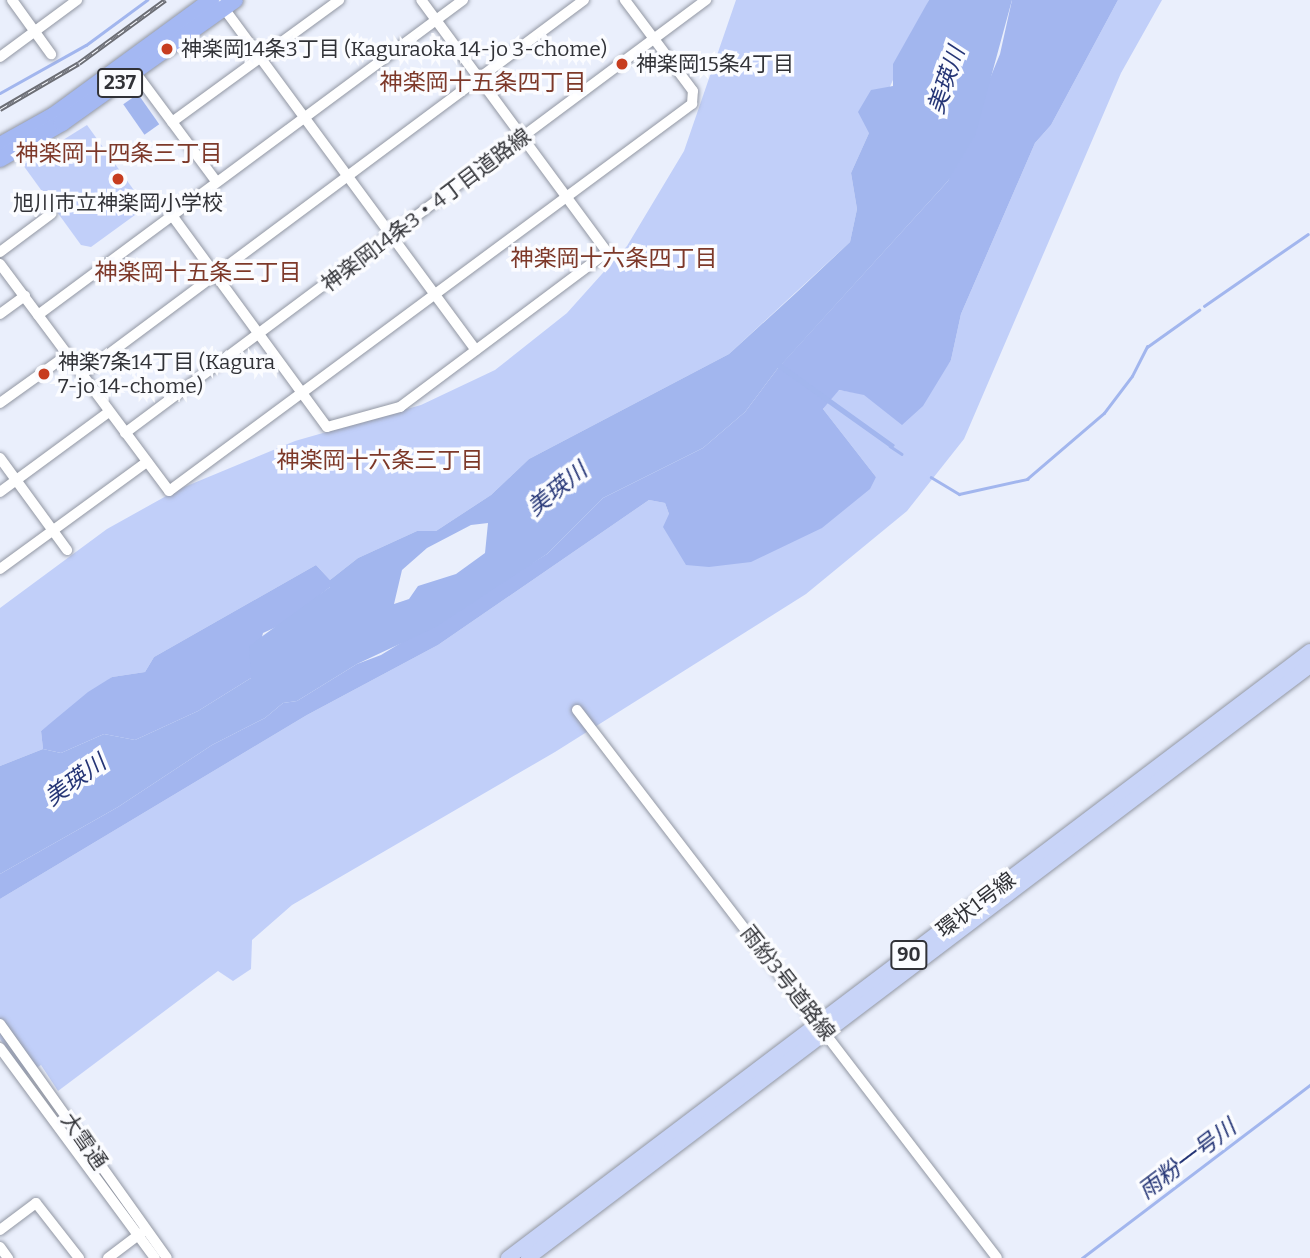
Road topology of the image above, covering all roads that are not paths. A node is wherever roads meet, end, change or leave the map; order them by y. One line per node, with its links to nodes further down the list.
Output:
1 (12, 0): 11 (street)
2 (77, 0): 11 (street)
3 (339, 0): 15 (street)
4 (421, 0): 10 (street)
5 (463, 0): 10 (street)
6 (584, 0): 17 (street)
7 (625, 0): 12 (street)
8 (706, 0): 12 (street, 神楽岡14条3・4丁目道路線)
9 (222, 2): 15 (street); 16 (highway, 237)
10 (436, 20): 17 (street); 18 (street)
11 (35, 31): 13 (street); 14 (street)
12 (654, 39): 20 (street, 神楽岡14条3・4丁目道路線); 25 (street)
13 (51, 54)
14 (0, 57)
15 (260, 58): 18 (street); 19 (street)
16 (132, 68): 19 (street); 21 (highway, 237); 22 (highway, 237)
17 (479, 79): 20 (street); 23 (street)
18 (304, 117): 23 (street); 24 (street)
19 (172, 122): 24 (street)
20 (522, 138): 25 (street); 28 (street, 神楽岡14条3・4丁目道路線)
21 (0, 145)
22 (0, 159)
23 (348, 176): 28 (street); 31 (street)
24 (215, 181): 27 (street)
25 (566, 197): 32 (street); 37 (street)
26 (51, 214): 29 (street)
27 (172, 214): 31 (street); 35 (street)
28 (392, 236): 32 (street); 36 (street, 神楽岡14条3・4丁目道路線)
29 (0, 252)
30 (0, 264): 33 (street)
31 (216, 274): 36 (street); 39 (street)
32 (434, 295): 37 (street); 40 (street)
33 (25, 296): 34 (street); 35 (street)
34 (0, 314)
35 (38, 315): 38 (street)
36 (259, 333): 40 (street); 43 (street, 神楽岡14条3・4丁目道路線)
37 (476, 350): 40 (street)
38 (67, 355): 39 (street); 41 (street)
39 (82, 374): 42 (street)
40 (303, 392): 45 (street)
41 (0, 403)
42 (109, 412): 43 (street); 46 (street)
43 (125, 433): 45 (street)
44 (0, 458): 46 (street)
45 (147, 462): 48 (street)
46 (16, 480): 47 (street); 48 (street)
47 (0, 492)
48 (54, 531): 49 (street); 50 (street)
49 (67, 550)
50 (0, 569)
51 (1310, 651): 55 (main road, 環状1号線 / 90)
52 (1310, 666): 55 (main road, 環状1号線 / 90)
53 (577, 710): 55 (street, 雨紛3号道路線)
54 (0, 1024): 58 (street, 大雪通)
55 (822, 1029): 65 (main road, 環状1号線 / 90); 66 (main road, 環状1号線 / 90); 67 (street, 雨紛3号道路線)
56 (0, 1048): 58 (street, 大雪通)
57 (0, 1230): 61 (street)
58 (142, 1232): 62 (street); 63 (street, 大雪通); 64 (street, 大雪通)
59 (0, 1247): 60 (street)
60 (8, 1258)
61 (79, 1258)
62 (108, 1258)
63 (155, 1258)
64 (167, 1258)
65 (508, 1258)
66 (528, 1258)
67 (997, 1258)

